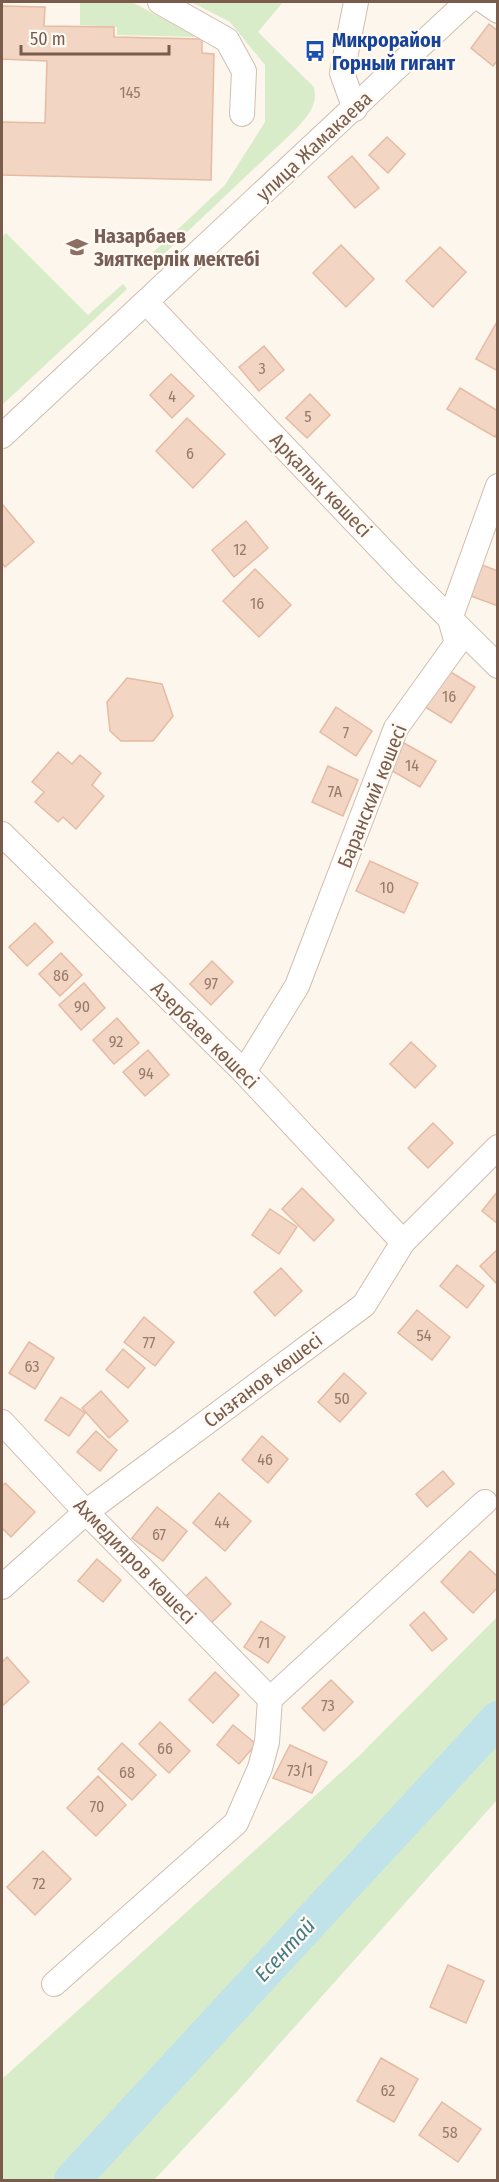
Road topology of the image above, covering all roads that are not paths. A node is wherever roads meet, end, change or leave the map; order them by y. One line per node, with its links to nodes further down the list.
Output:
1 (160, 2): 7 (street)
2 (356, 2): 6 (street)
3 (485, 2): 5 (street)
4 (458, 4): 6 (street, улица Жамакаева)
5 (498, 11)
6 (355, 109): 8 (street, улица Жамакаева)
7 (242, 114)
8 (147, 303): 9 (street, улица Жамакаева); 11 (street, Арқалық көшесі)
9 (2, 436)
10 (498, 486): 11 (street, Баранский көшесі)
11 (450, 620): 12 (street, Арқалық көшесі); 14 (street, Баранский көшесі)
12 (498, 666)
13 (2, 834): 14 (street, Азербаев көшесі)
14 (244, 1072): 16 (street, Азербаев көшесі)
15 (498, 1147): 16 (street, Сызғанов көшесі)
16 (403, 1242): 19 (street, Сызғанов көшесі)
17 (2, 1422): 19 (street, Ахмедияров көшесі)
18 (485, 1502): 21 (street)
19 (86, 1512): 20 (street, Сызғанов көшесі); 21 (street, Ахмедияров көшесі)
20 (2, 1587)
21 (270, 1699): 22 (street)
22 (54, 1984)

